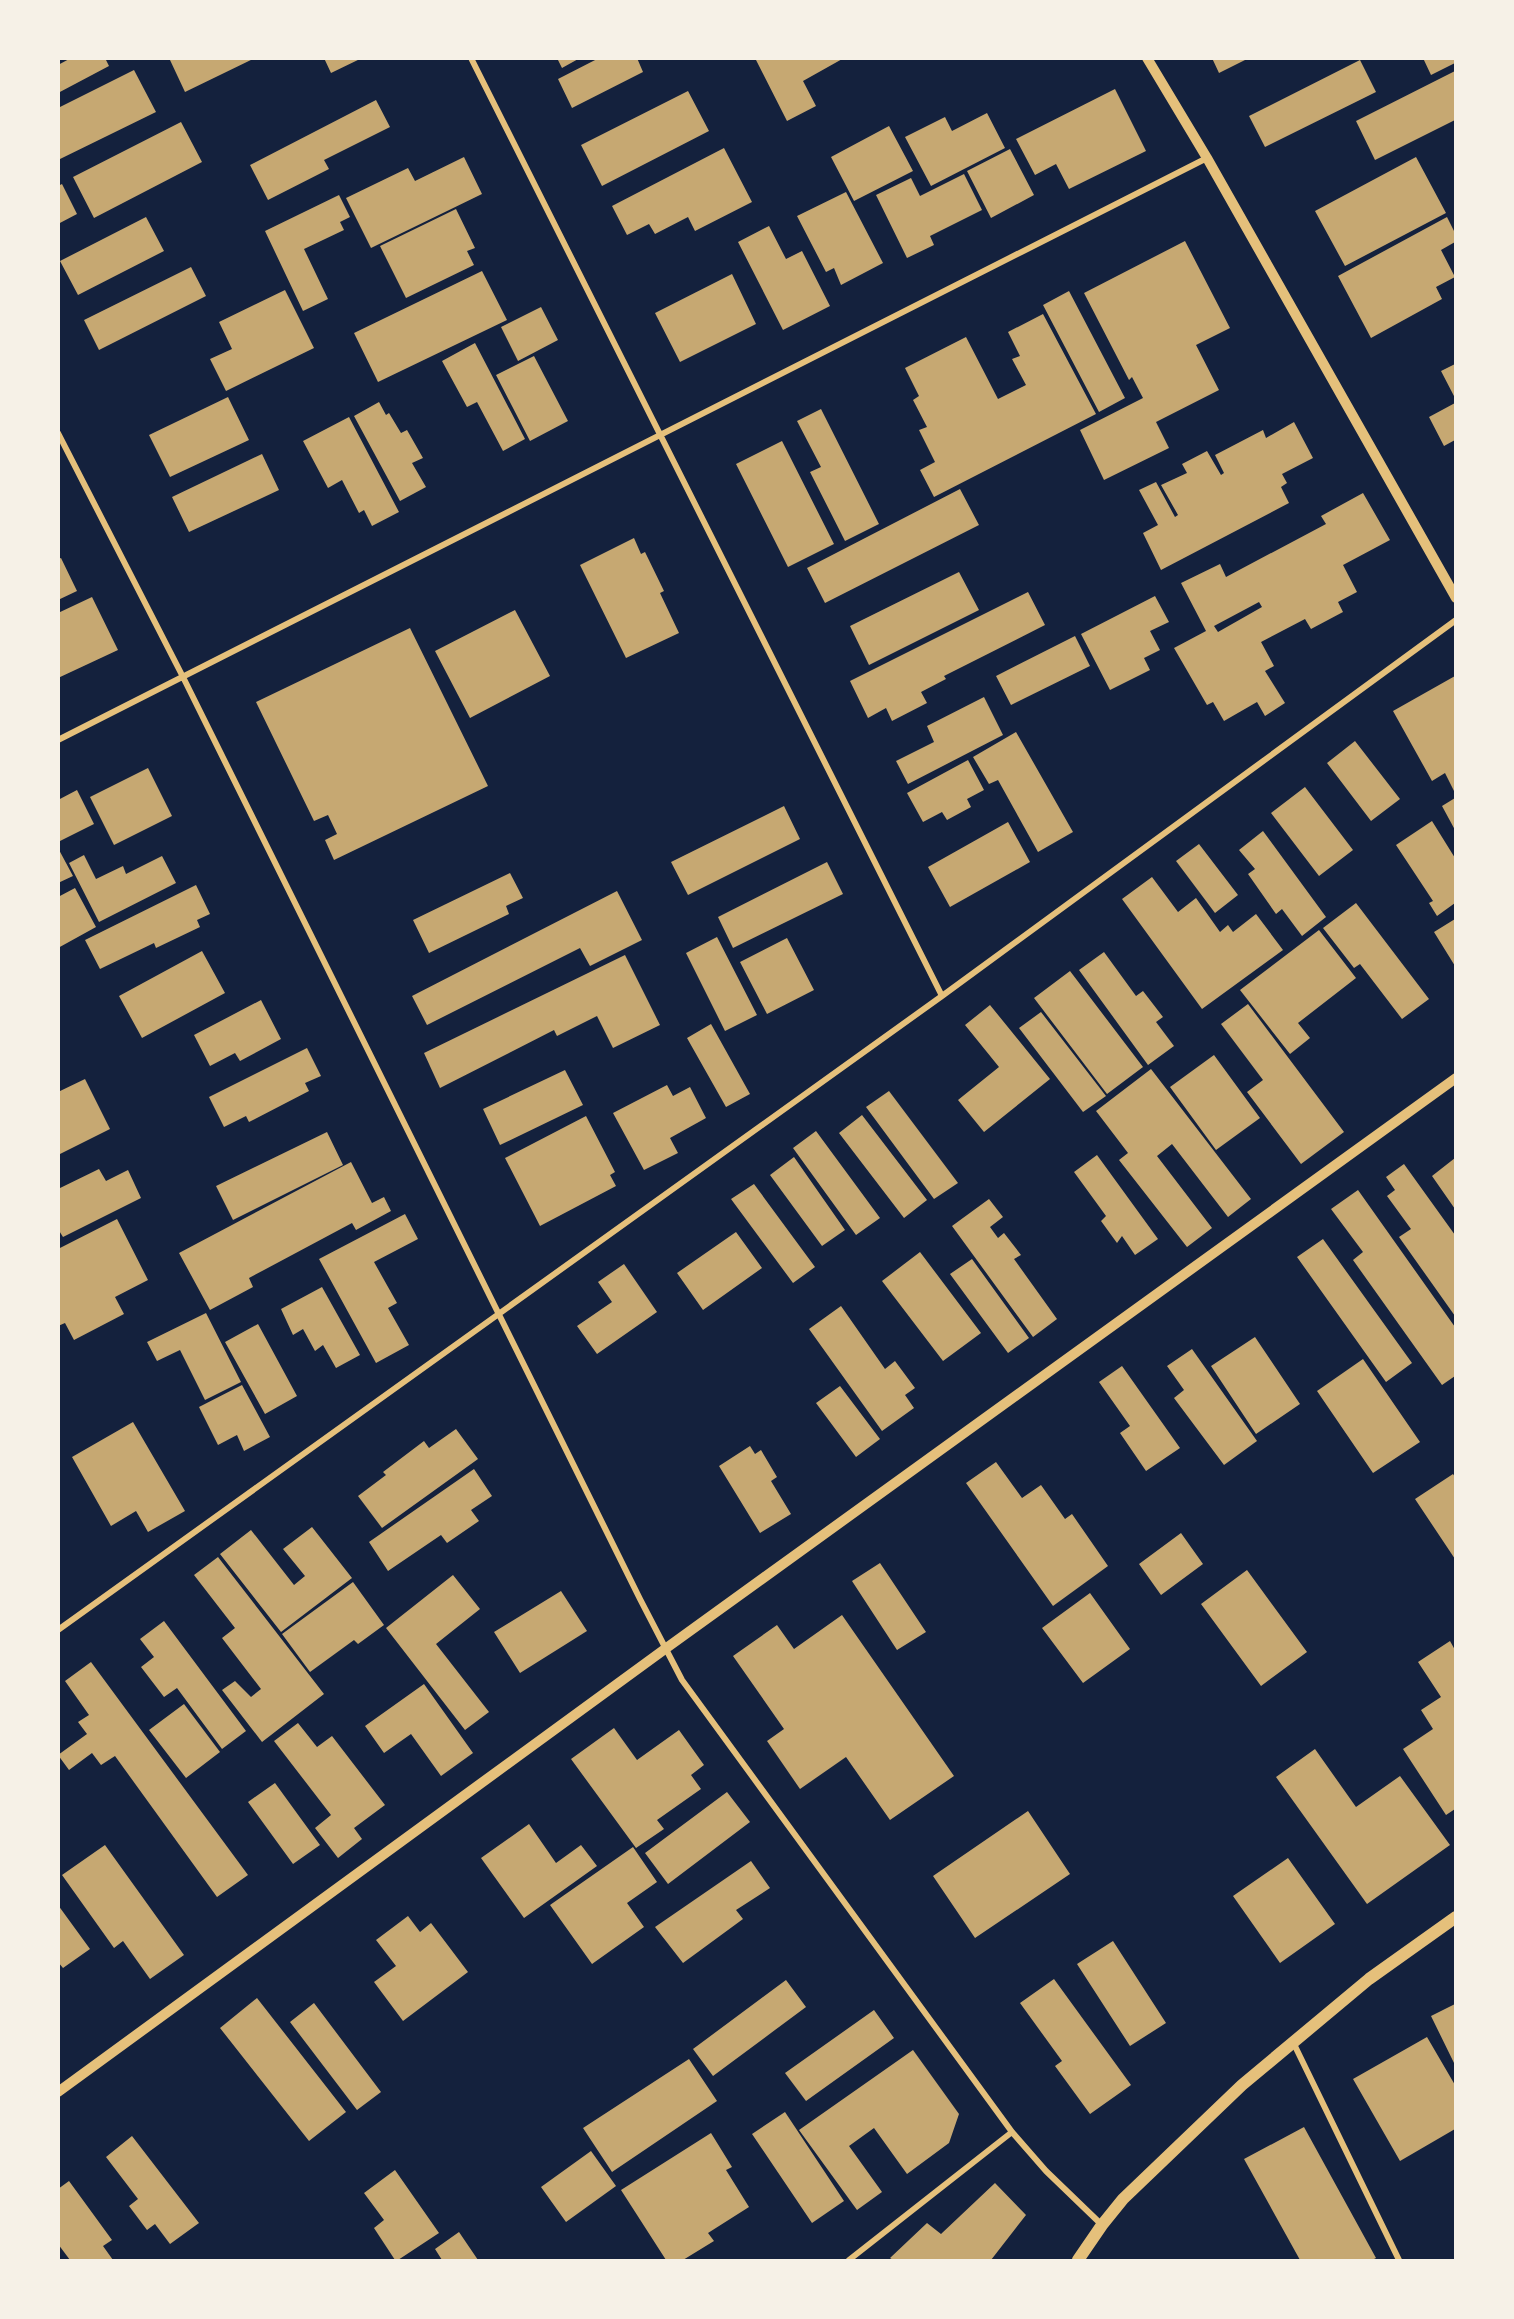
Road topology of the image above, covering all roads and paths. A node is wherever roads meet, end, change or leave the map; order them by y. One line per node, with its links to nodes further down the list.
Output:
1 (471, 58): 5 (street)
2 (1147, 58): 3 (street)
3 (1207, 158): 5 (street); 6 (street)
4 (58, 433): 8 (street)
5 (661, 435): 8 (street); 10 (street)
6 (1455, 598)
7 (1455, 620): 10 (street)
8 (183, 677): 9 (street); 12 (street)
9 (58, 740)
10 (942, 996): 12 (street)
11 (1455, 1078): 14 (street)
12 (498, 1313): 13 (street); 14 (street)
13 (59, 1630)
14 (665, 1649): 17 (street); 18 (street)
15 (1455, 1917): 16 (main road)
16 (1293, 2041): 19 (main road); 22 (street)
17 (58, 2092)
18 (1012, 2132): 19 (street); 20 (street)
19 (1102, 2225): 21 (main road)
20 (849, 2260)
21 (1078, 2260)
22 (1399, 2260)

